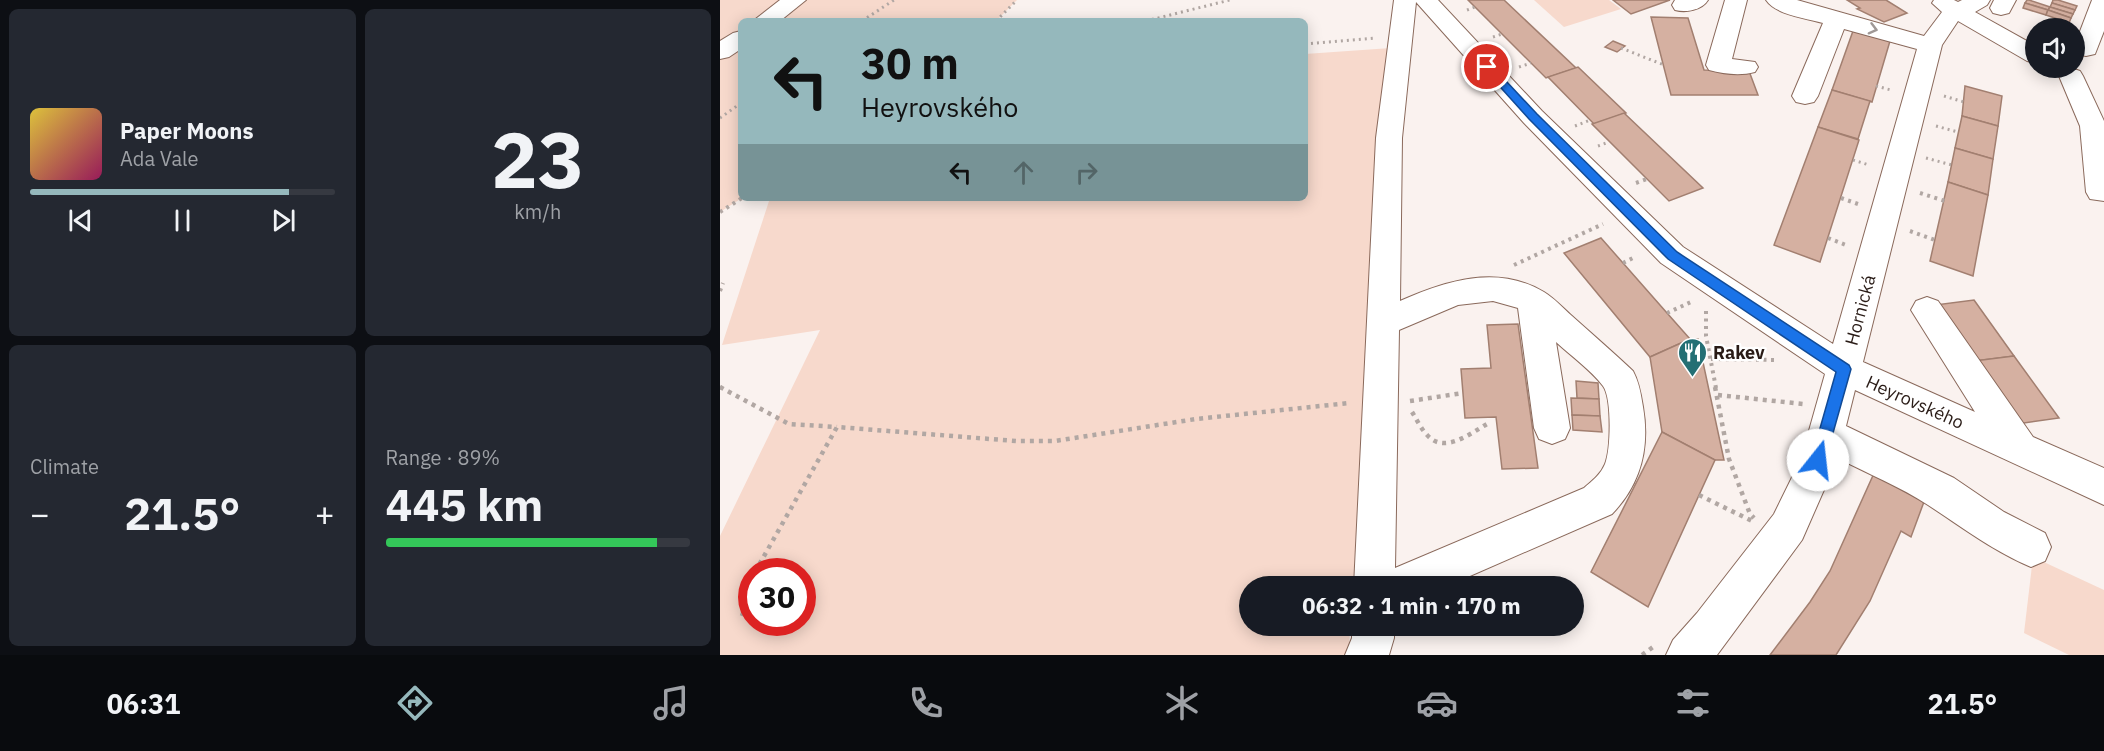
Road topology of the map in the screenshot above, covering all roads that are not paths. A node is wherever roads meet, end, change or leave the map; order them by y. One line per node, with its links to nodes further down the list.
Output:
1 (795, 0): 8 (street)
2 (1405, 0): 23 (street)
3 (1426, 0): 24 (street, Heyrovského)
4 (1736, 0): 15 (street)
5 (1777, 0): 9 (street)
6 (2103, 0): 13 (street)
7 (1976, 4): 11 (street, Hornická); 12 (street)
8 (769, 18)
9 (1836, 19): 11 (street, one-way to 11); 19 (street)
10 (738, 40): 14 (street)
11 (1930, 45): 24 (street, Hornická)
12 (2025, 46)
13 (2086, 49)
14 (720, 52)
15 (1746, 67)
16 (2067, 78): 20 (street)
17 (2075, 78): 18 (street)
18 (2104, 94)
19 (1805, 96)
20 (2100, 192)
21 (1533, 301): 23 (street); 26 (street); 31 (street)
22 (1927, 310): 27 (street)
23 (1383, 322): 30 (street)
24 (1844, 369): 25 (street, Hornická); 27 (street, Heyrovského)
25 (1818, 419): 29 (street); 33 (street, Hornická)
26 (1552, 428)
27 (2021, 450): 28 (street, Heyrovského)
28 (2104, 487)
29 (2031, 547)
30 (1374, 576)
31 (1424, 576)
32 (1373, 636): 34 (street)
33 (1674, 649)
34 (1366, 655)

